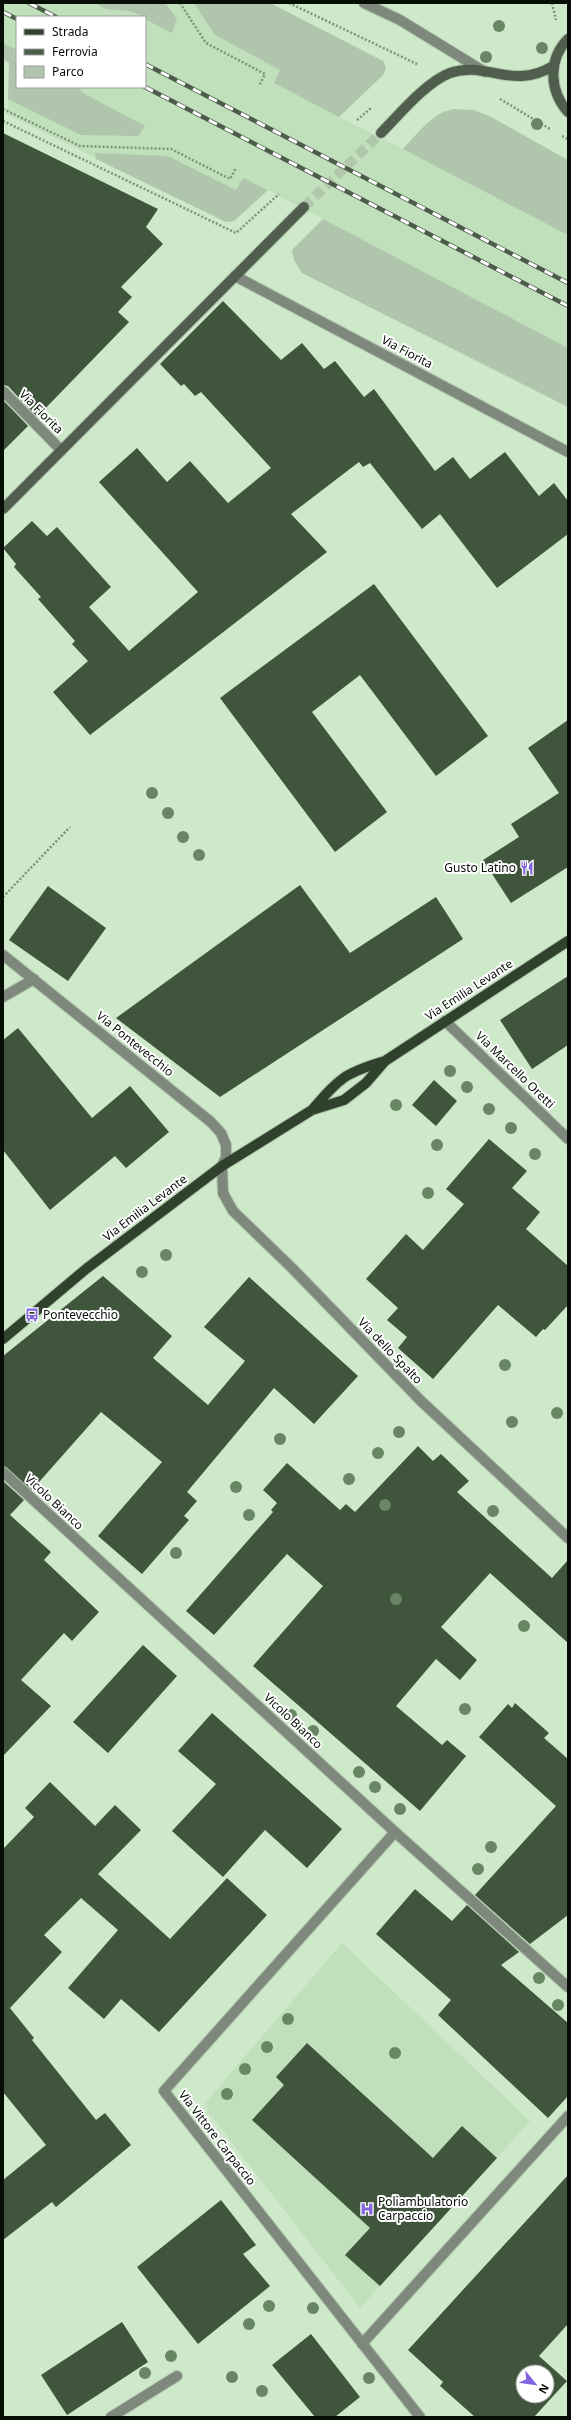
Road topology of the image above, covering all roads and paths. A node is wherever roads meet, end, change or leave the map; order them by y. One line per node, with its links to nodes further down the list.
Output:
1 (180, 3): 8 (path)
2 (289, 3): 5 (path)
3 (364, 3): 7 (street)
4 (568, 39): 6 (street)
5 (418, 64)
6 (553, 66): 7 (street); 11 (street)
7 (489, 74): 13 (street)
8 (259, 86)
9 (497, 98): 14 (path)
10 (3, 109): 15 (path)
11 (568, 112)
12 (3, 121): 16 (path)
13 (381, 133)
14 (568, 139)
15 (236, 168)
16 (278, 194)
17 (304, 207): 18 (street, Via Fiorita)
18 (235, 276): 20 (street, Via Fiorita); 21 (street, Via Fiorita)
19 (3, 391): 20 (street, Via Fiorita)
20 (61, 450): 22 (street, Via Fiorita)
21 (568, 452)
22 (3, 509)
23 (70, 827): 24 (path)
24 (3, 897)
25 (568, 941): 29 (main road, Via Emilia Levante)
26 (3, 956): 27 (street, Via Pontevecchio)
27 (34, 979): 28 (street); 33 (street, Via Pontevecchio)
28 (3, 997)
29 (445, 1021): 30 (main road, Via Emilia Levante); 32 (street, Via Marcello Oretti)
30 (385, 1061): 31 (main road, Via Emilia Levante); 31 (main road, Via Emilia Levante)
31 (312, 1110): 33 (main road, Via Emilia Levante)
32 (568, 1138)
33 (222, 1166): 34 (main road, Via Emilia Levante); 36 (street, Via dello Spalto)
34 (3, 1339)
35 (3, 1472): 37 (street, Vicolo Bianco)
36 (568, 1538)
37 (395, 1832): 38 (street, Vicolo Bianco); 40 (street, Via Vittore Carpaccio)
38 (568, 1986)
39 (568, 2116): 40 (street)
40 (362, 2344): 43 (street, Via Vittore Carpaccio)
41 (177, 2376): 42 (street)
42 (111, 2417)
43 (420, 2417)

